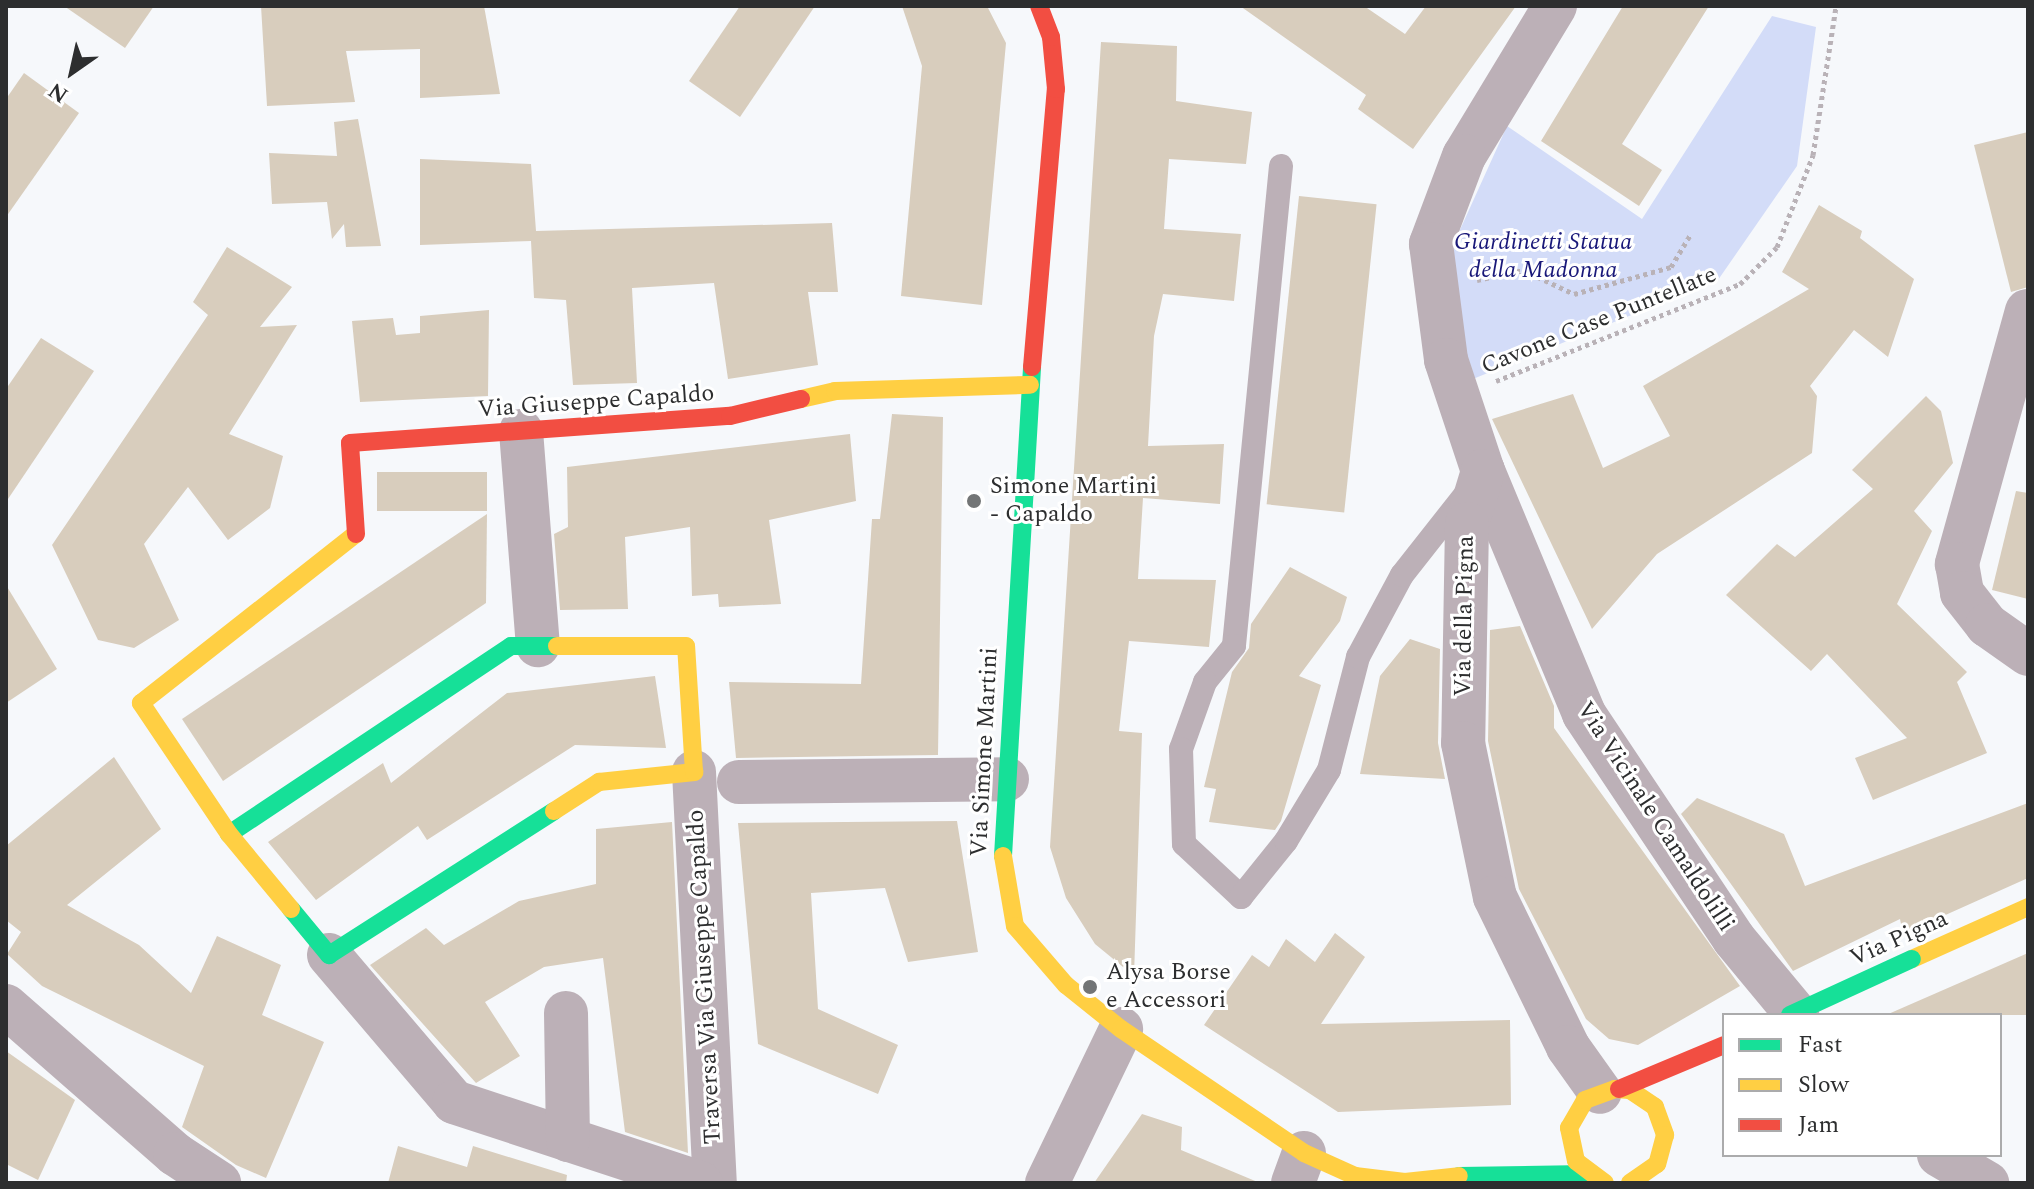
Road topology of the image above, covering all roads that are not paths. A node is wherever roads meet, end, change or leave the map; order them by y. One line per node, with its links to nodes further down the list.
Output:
1 (1039, 6): 5 (street, Via Simone Martini)
2 (1555, 6): 7 (street)
3 (1281, 166): 7 (lane)
4 (2027, 311): 9 (street)
5 (1030, 385): 6 (street, Via Giuseppe Capaldo); 11 (street, Via Simone Martini)
6 (521, 431): 8 (street); 13 (street, Via Giuseppe Capaldo)
7 (1483, 471): 19 (street, Via Vicinale Camaldolilli); 22 (street, Via della Pigna)
8 (538, 645): 10 (street); 13 (street)
9 (2028, 654)
10 (694, 772): 15 (street); 33 (street, Traversa Via Giuseppe Capaldo)
11 (1007, 779): 12 (street); 20 (street, Via Simone Martini)
12 (739, 782)
13 (229, 834): 15 (street)
14 (2028, 907): 18 (street, Via Pigna, bridge)
15 (329, 955): 25 (street, Traversa Via Giuseppe Capaldo)
16 (6, 1006): 31 (street)
17 (566, 1013): 25 (street)
18 (1794, 1013)
19 (1795, 1013)
20 (1121, 1029): 27 (street, Via Simone Martini); 34 (street)
21 (1716, 1049): 22 (street); 23 (street)
22 (1609, 1090): 23 (street); 24 (street, Via Simone Martini)
23 (1662, 1120): 30 (street)
24 (1569, 1128): 28 (street, Via Simone Martini); 29 (street)
25 (568, 1140): 32 (street, Traversa Via Giuseppe Capaldo)
26 (1942, 1157): 37 (street)
27 (1298, 1168): 28 (street, Via Simone Martini)
28 (1504, 1172): 29 (street, Via Simone Martini)
29 (1586, 1174): 35 (street)
30 (1657, 1174): 36 (street)
31 (219, 1183)
32 (701, 1183)
33 (715, 1183)
34 (1047, 1183)
35 (1605, 1183)
36 (1630, 1183)
37 (1987, 1183)

